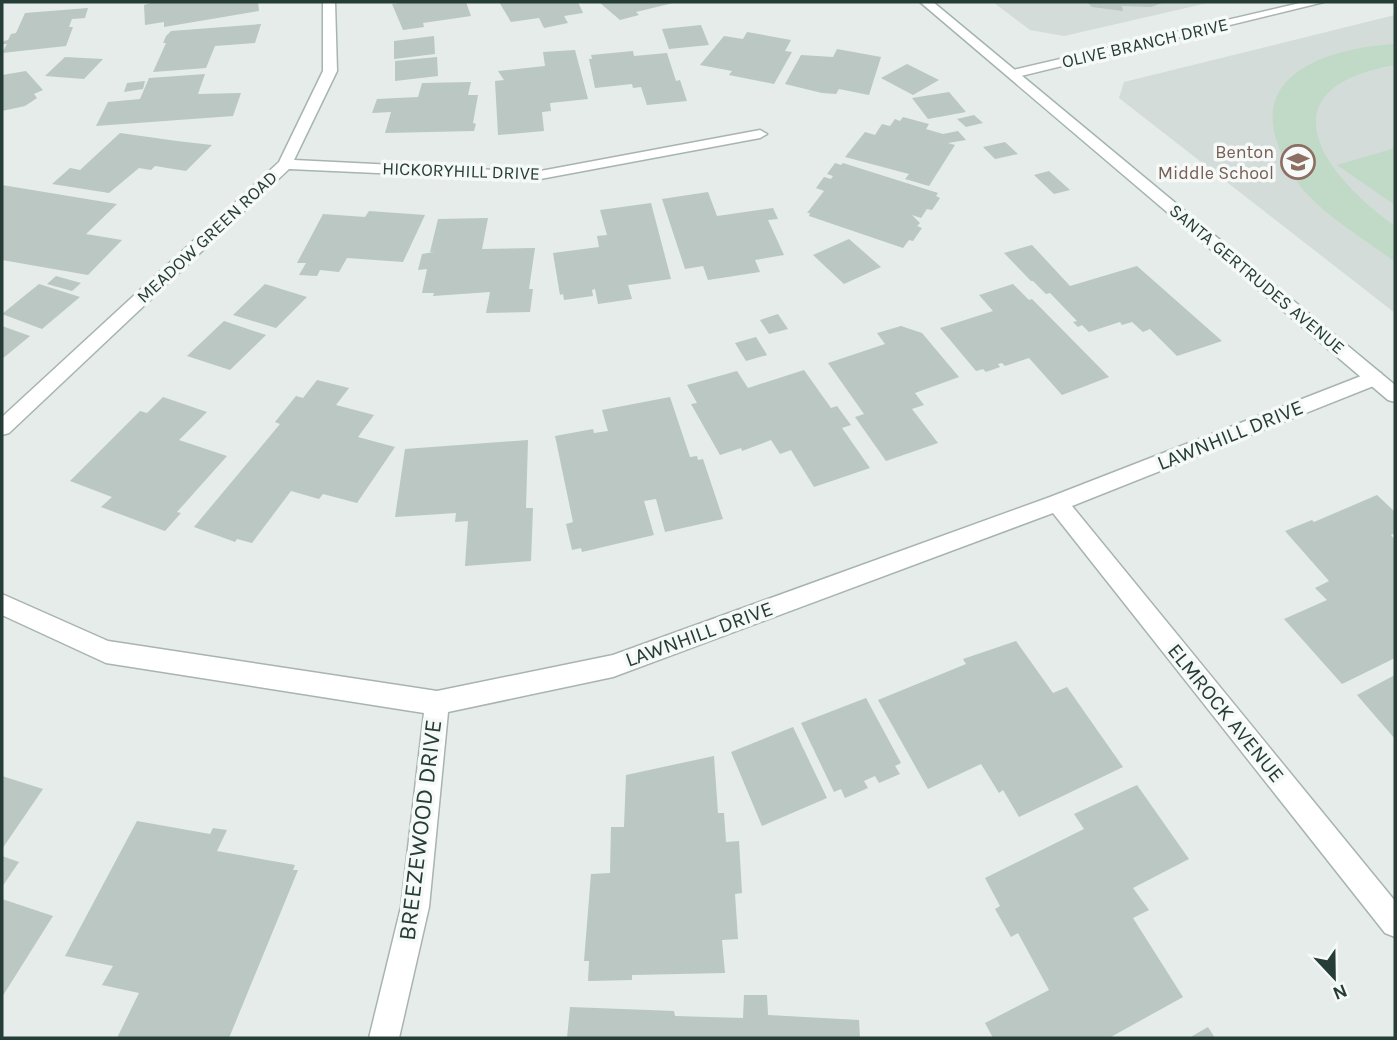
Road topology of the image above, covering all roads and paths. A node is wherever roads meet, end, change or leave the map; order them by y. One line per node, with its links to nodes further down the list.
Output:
1 (329, 2): 6 (street, MEADOW GREEN ROAD)
2 (926, 2): 4 (street, SANTA GERTRUDES AVENUE)
3 (1318, 2): 4 (street, OLIVE BRANCH DRIVE)
4 (1013, 74): 7 (street, SANTA GERTRUDES AVENUE)
5 (760, 134): 6 (street, HICKORYHILL DRIVE)
6 (285, 164): 9 (street, MEADOW GREEN ROAD)
7 (1374, 378): 8 (street, SANTA GERTRUDES AVENUE); 10 (street, LAWNHILL DRIVE)
8 (1395, 396)
9 (2, 428)
10 (1058, 503): 12 (street, LAWNHILL DRIVE); 13 (street, ELMROCK AVENUE)
11 (2, 604): 12 (street, LAWNHILL DRIVE)
12 (437, 703): 14 (street, BREEZEWOOD DRIVE)
13 (1395, 923)
14 (384, 1038)

